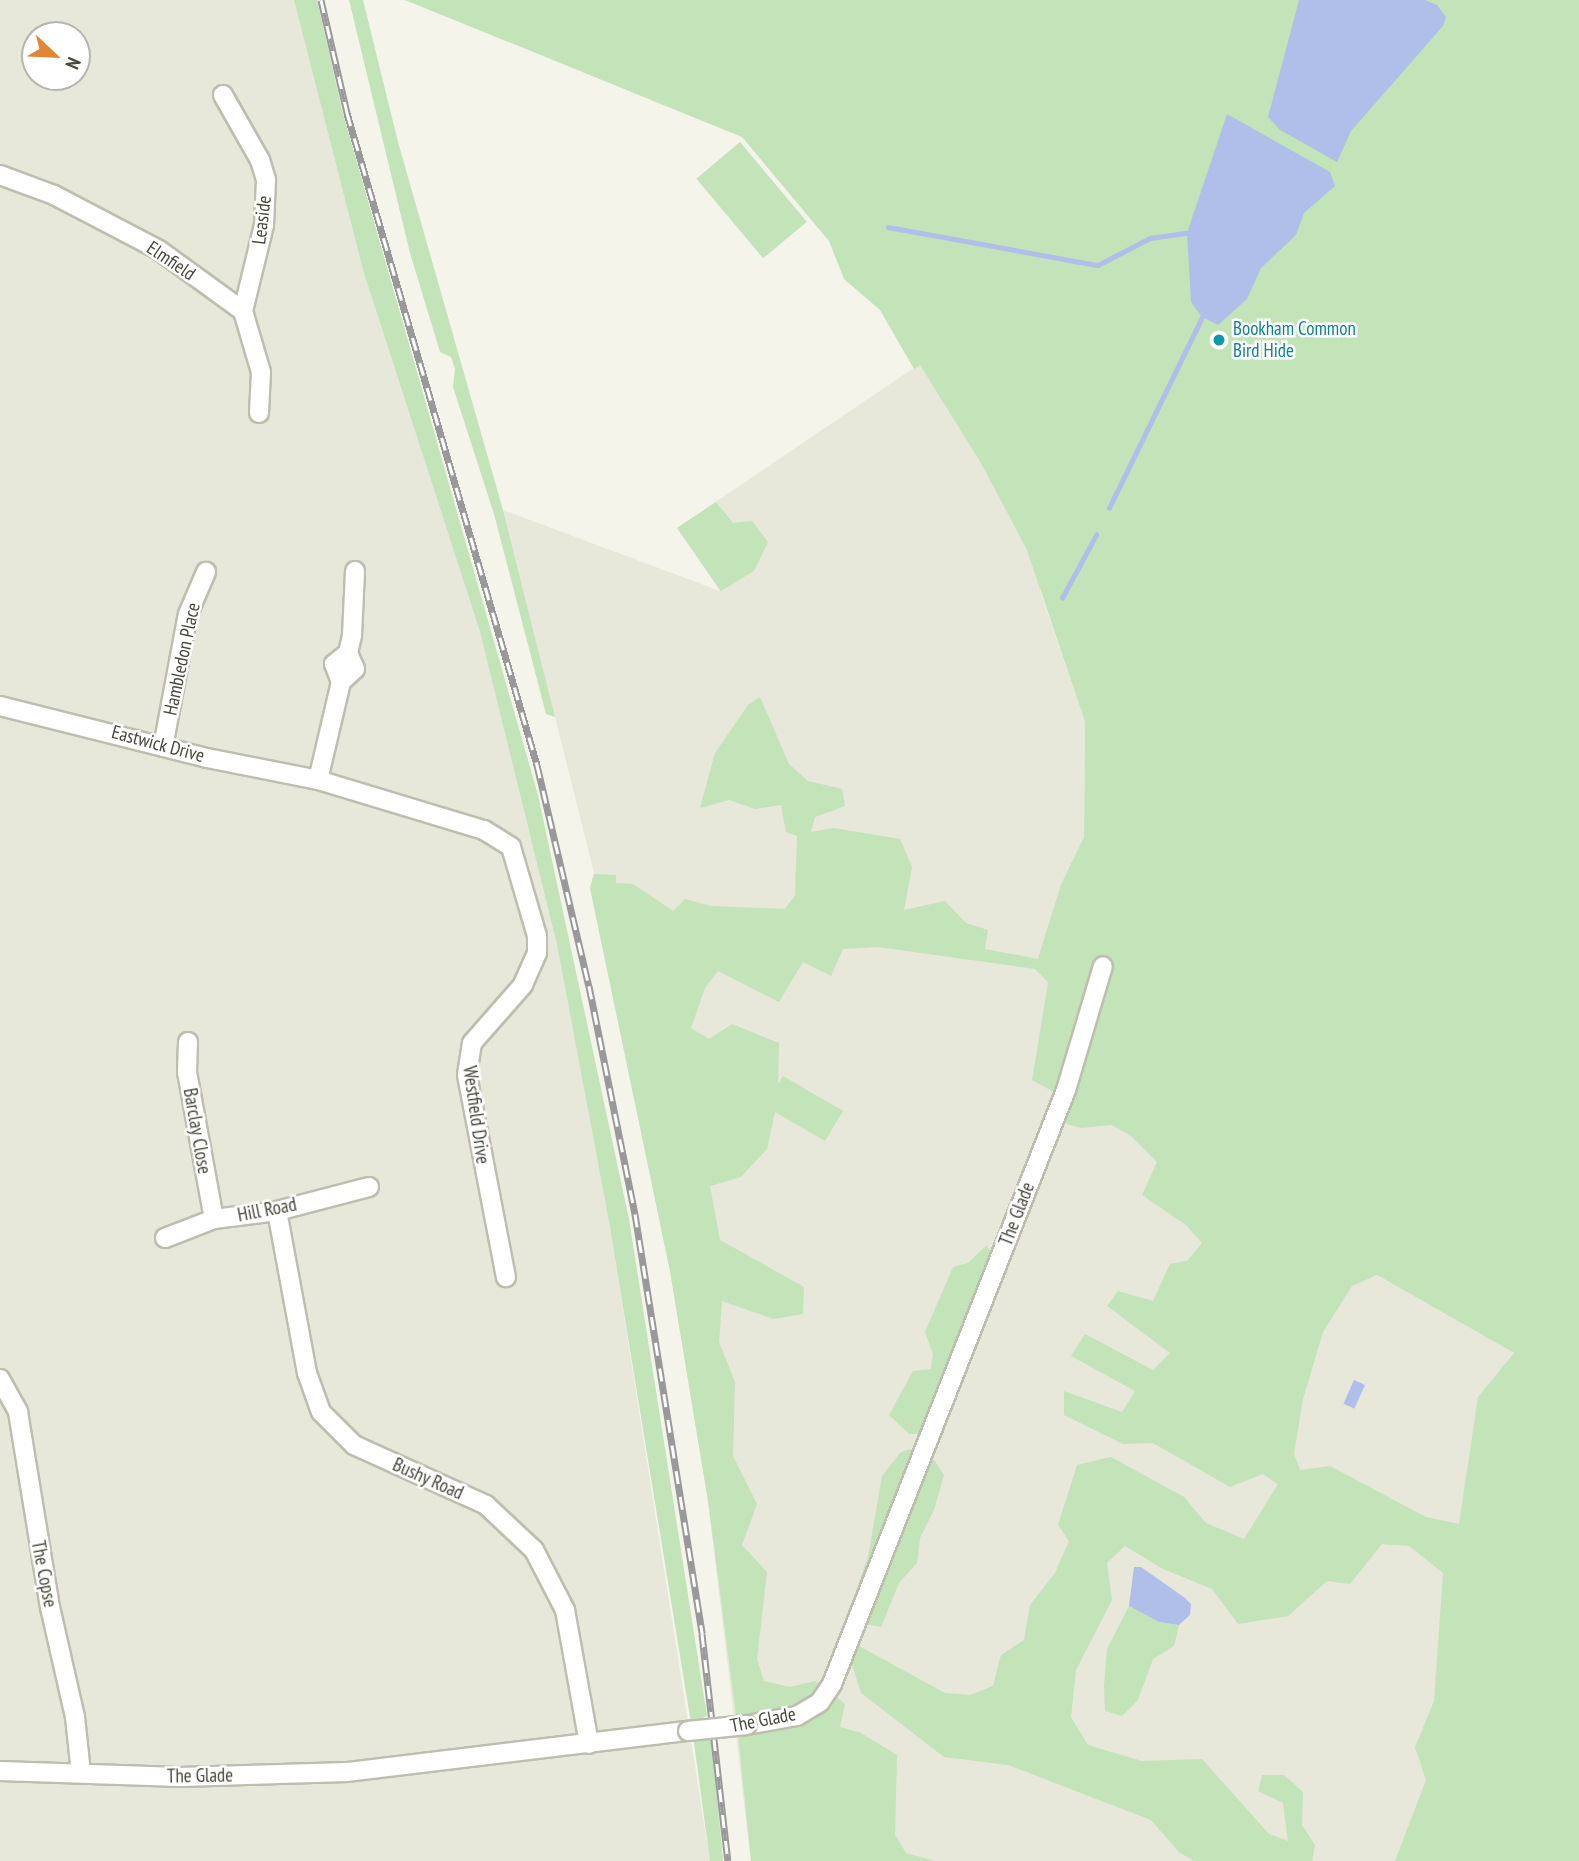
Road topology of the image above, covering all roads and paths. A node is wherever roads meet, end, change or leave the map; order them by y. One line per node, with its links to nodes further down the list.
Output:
1 (223, 95): 3 (street, Leaside)
2 (0, 175): 3 (street, Elmfield)
3 (243, 312): 4 (street)
4 (259, 413)
5 (355, 570): 9 (street)
6 (206, 572): 8 (street, Hambledon Place)
7 (0, 706): 8 (street, Eastwick Drive)
8 (163, 747): 9 (street, Eastwick Drive)
9 (318, 780): 16 (street, Westfield Drive)
10 (1103, 966): 18 (street, The Glade, bridge)
11 (188, 1042): 14 (street, Barclay Close)
12 (369, 1187): 13 (street, Hill Road)
13 (277, 1211): 14 (street, Hill Road); 18 (street, Bushy Road)
14 (214, 1219): 15 (street, Hill Road)
15 (165, 1238)
16 (506, 1277)
17 (0, 1379): 20 (street, The Copse)
18 (589, 1744): 20 (street, The Glade)
19 (0, 1771): 20 (street, The Glade)
20 (81, 1773)

